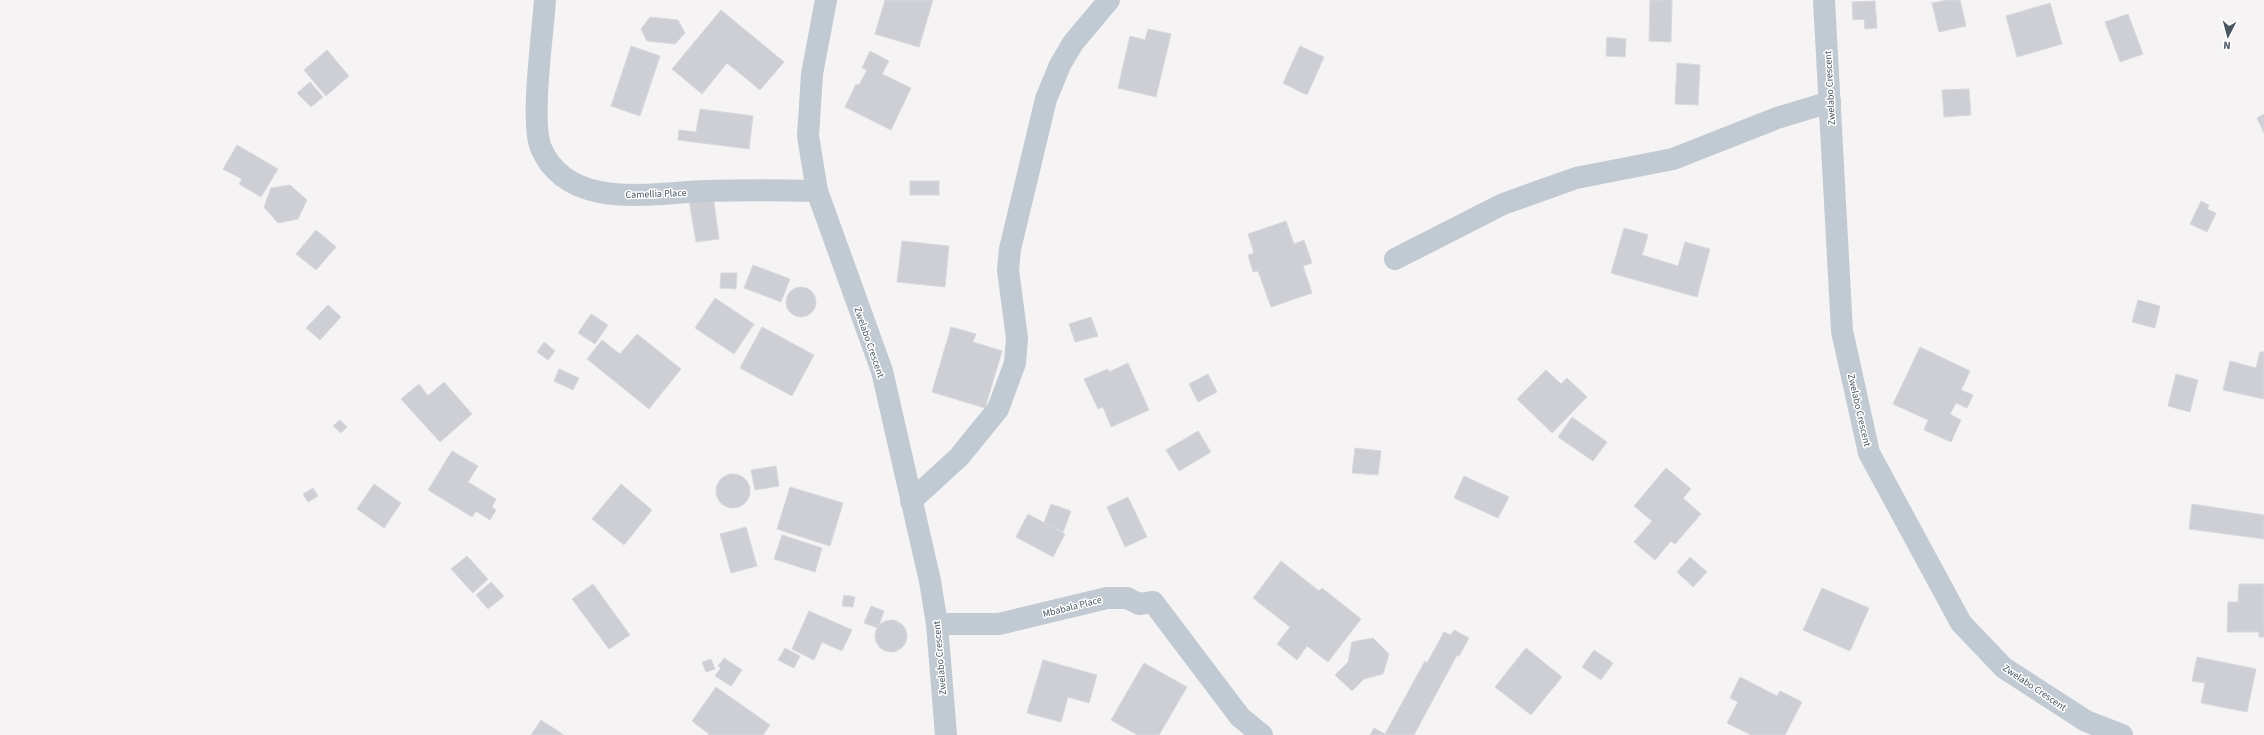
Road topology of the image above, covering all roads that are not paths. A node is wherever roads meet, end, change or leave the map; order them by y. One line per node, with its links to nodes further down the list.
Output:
1 (545, 0): 6 (street, Camellia Place)
2 (826, 0): 6 (street, Zwelabo Crescent)
3 (1109, 0): 8 (street)
4 (1824, 0): 5 (street, Zwelabo Crescent)
5 (1830, 102): 7 (street); 12 (street, Zwelabo Crescent)
6 (817, 191): 8 (street, Zwelabo Crescent)
7 (1395, 259)
8 (910, 501): 9 (street, Zwelabo Crescent)
9 (937, 624): 10 (street, Zwelabo Crescent); 11 (street, Mbabala Place)
10 (946, 735)
11 (1262, 735)
12 (2122, 735)

